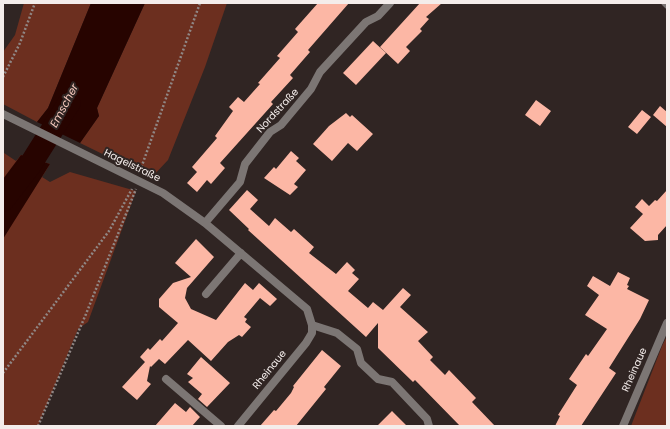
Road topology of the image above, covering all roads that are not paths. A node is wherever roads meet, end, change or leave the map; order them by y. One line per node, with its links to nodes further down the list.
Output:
1 (390, 3): 5 (street, Nordstraße)
2 (664, 3): 3 (lane)
3 (667, 6)
4 (3, 114): 5 (street, Hagelstraße)
5 (205, 223): 6 (street, Hagelstraße)
6 (241, 253): 7 (street); 9 (street, Hagelstraße)
7 (206, 294)
8 (667, 323): 14 (street, Rheinaue)
9 (312, 325): 12 (street, Rheinaue); 13 (street)
10 (166, 379): 11 (street)
11 (221, 426)
12 (238, 426)
13 (429, 426)
14 (623, 426)

